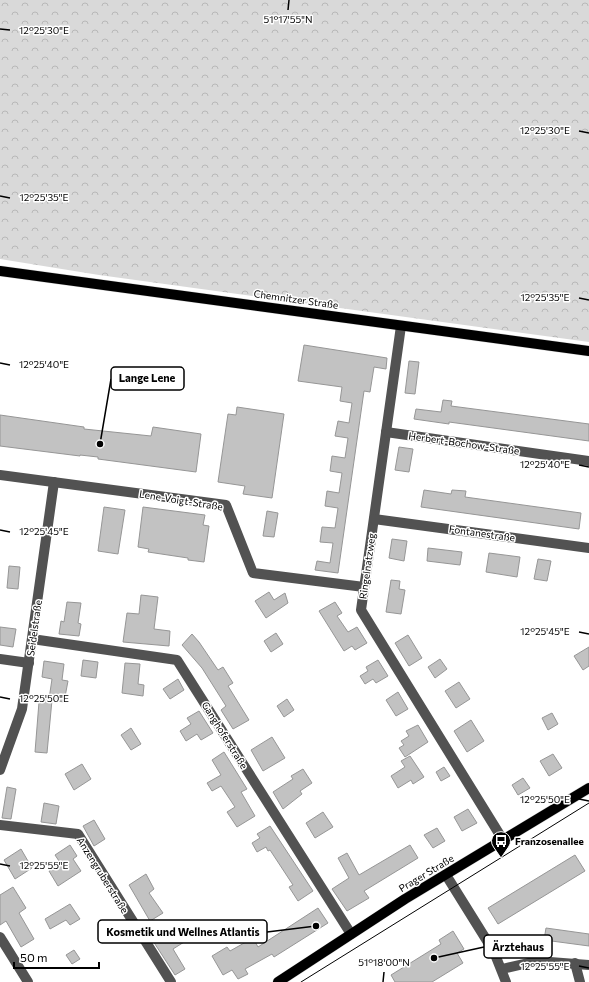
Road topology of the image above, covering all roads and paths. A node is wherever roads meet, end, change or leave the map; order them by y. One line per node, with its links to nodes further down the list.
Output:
1 (0, 271): 2 (main road, Chemnitzer Straße)
2 (401, 326): 3 (main road, Chemnitzer Straße); 4 (street, Ringelnatzweg)
3 (589, 351)
4 (386, 432): 5 (street, Herbert-Bochow-Straße); 8 (street, Ringelnatzweg)
5 (589, 460)
6 (0, 475): 7 (street, Lene-Voigt-Straße)
7 (54, 482): 10 (street, Lene-Voigt-Straße); 11 (street, Seidelstraße)
8 (374, 519): 9 (street, Fontanestraße); 10 (street, Ringelnatzweg)
9 (589, 548)
10 (364, 587): 17 (street, Ringelnatzweg)
11 (32, 639): 13 (street, Seidelstraße); 19 (street, Ganghoferstraße)
12 (0, 659): 13 (street)
13 (29, 663): 14 (street, Seidelstraße)
14 (0, 770)
15 (589, 788): 17 (main road, Prager Straße)
16 (0, 825): 25 (street, Anzengruberstraße)
17 (504, 840): 18 (main road, Prager Straße)
18 (446, 875): 19 (main road, Prager Straße); 23 (street)
19 (351, 934): 26 (main road, Prager Straße)
20 (0, 937): 24 (street)
21 (575, 963): 22 (street); 23 (street); 28 (street)
22 (589, 965)
23 (502, 969): 27 (street)
24 (28, 982)
25 (171, 982)
26 (278, 982)
27 (506, 982)
28 (580, 982)

